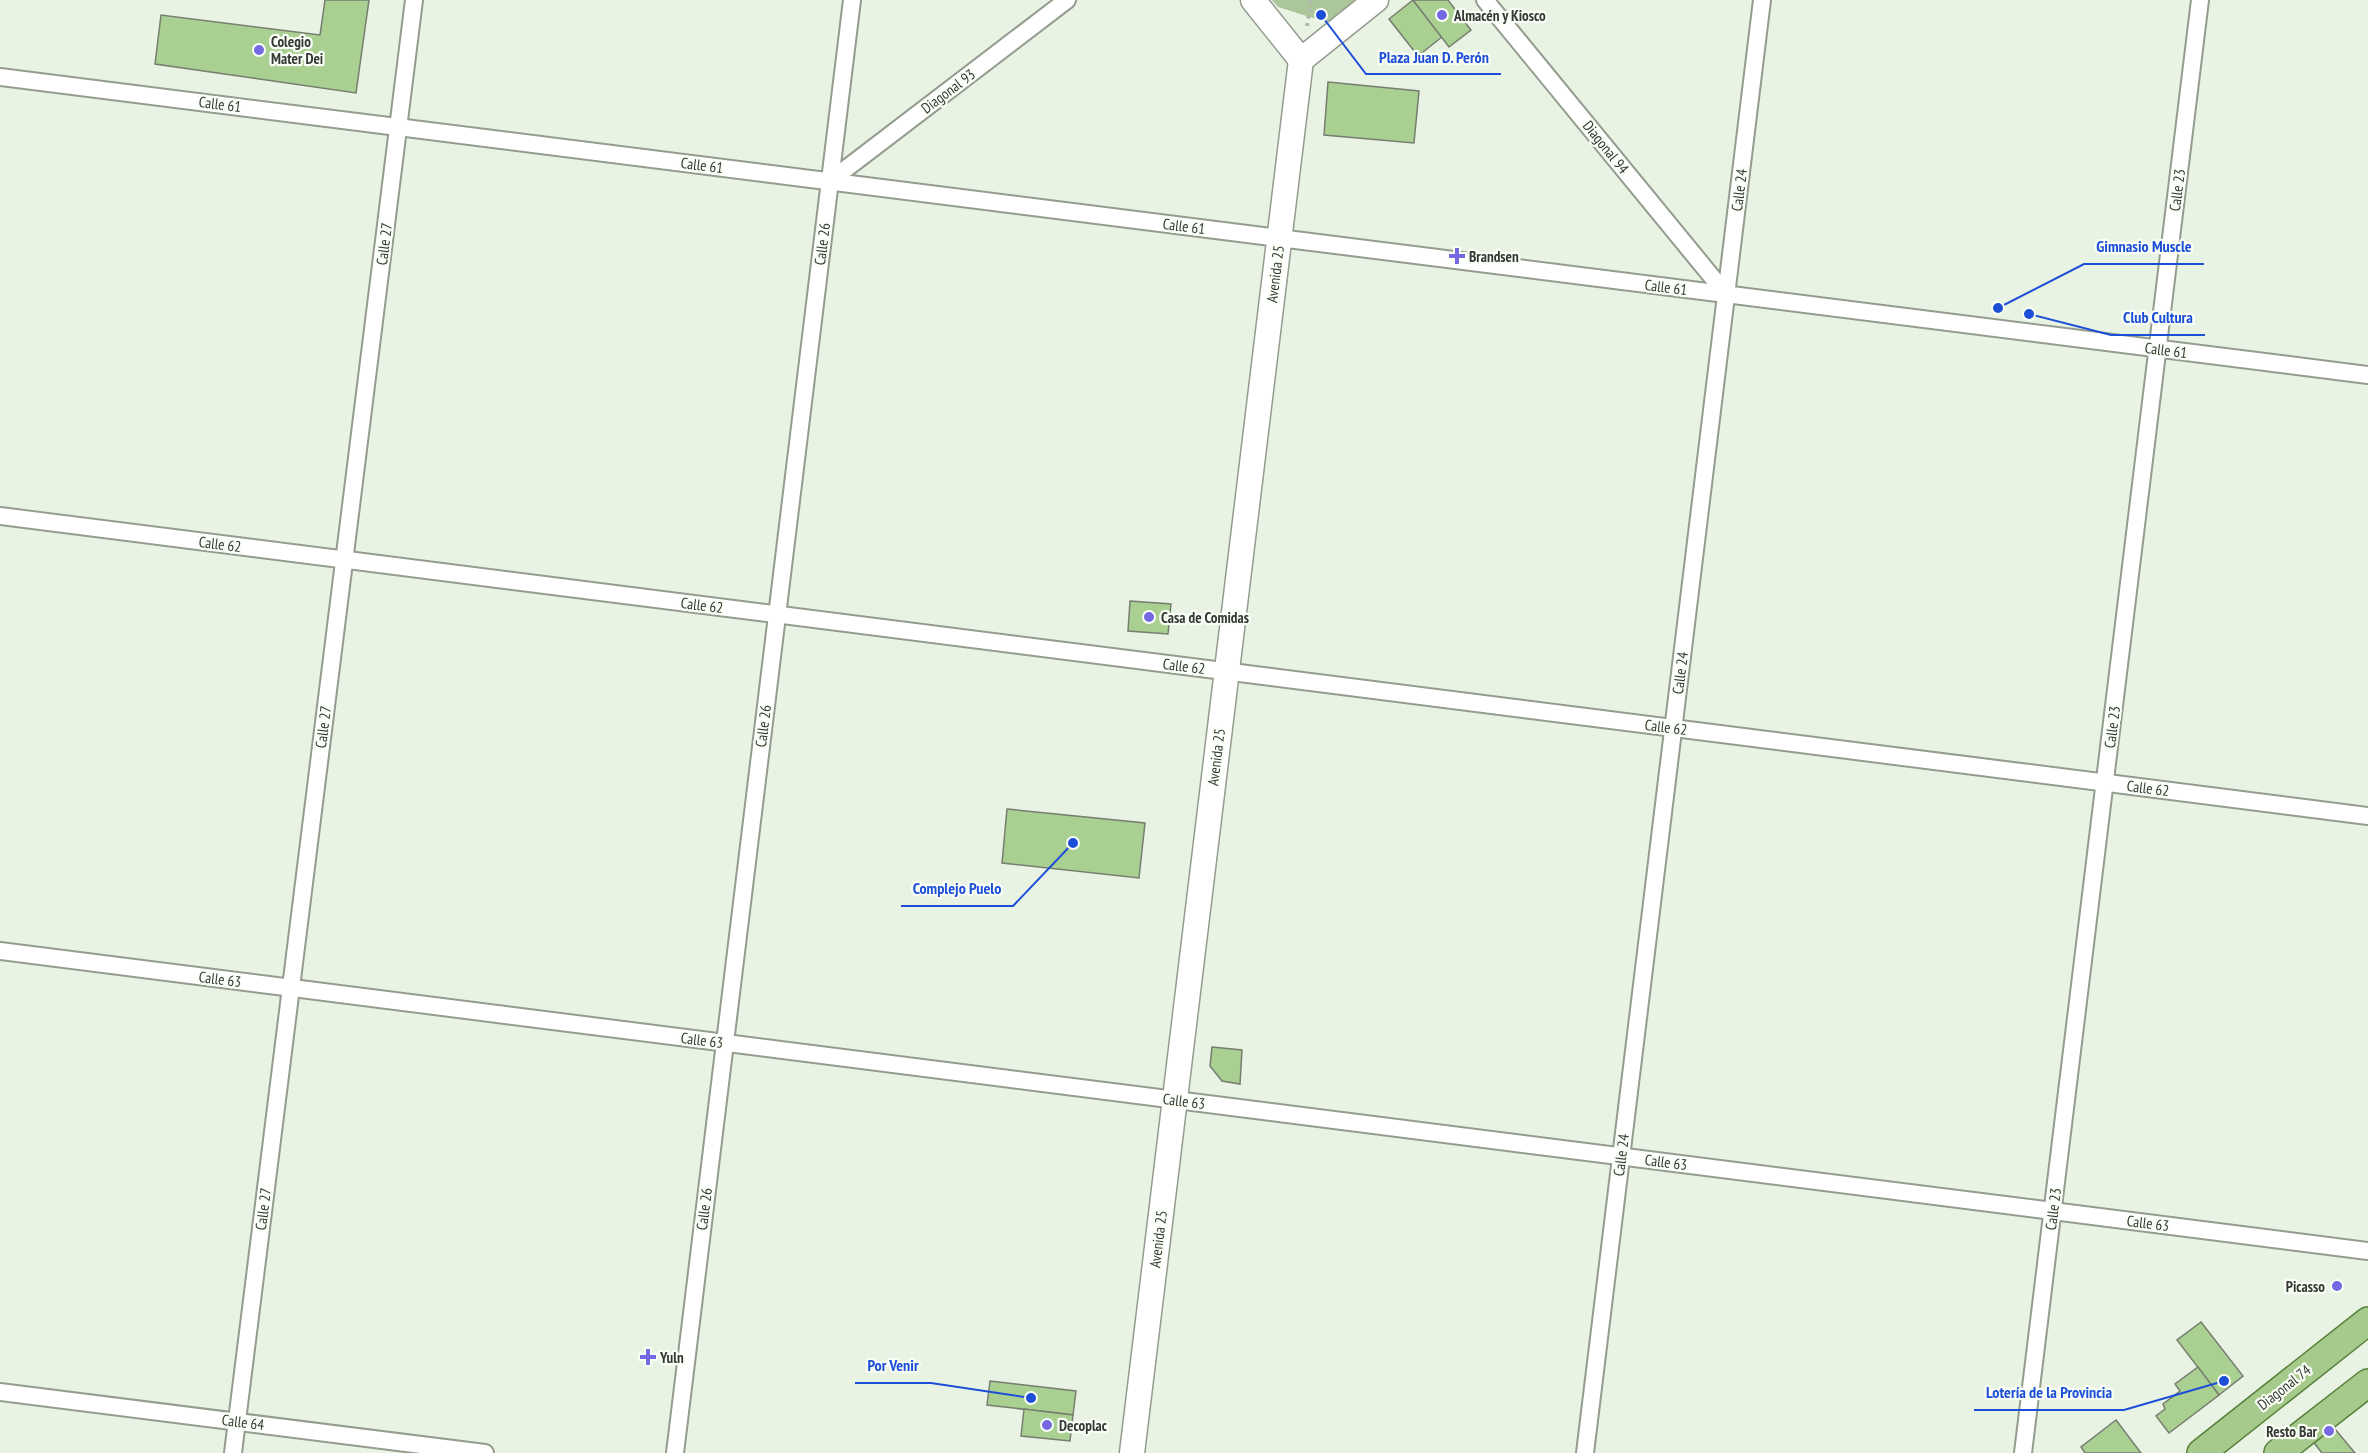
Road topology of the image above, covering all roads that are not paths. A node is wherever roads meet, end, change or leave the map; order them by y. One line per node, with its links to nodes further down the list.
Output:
1 (414, 0): 11 (street, Calle 27)
2 (852, 0): 12 (street, Calle 26)
3 (1067, 0): 12 (street, Diagonal 93)
4 (1253, 0): 9 (street)
5 (1376, 0): 9 (street)
6 (1485, 0): 14 (street, Diagonal 94)
7 (1762, 0): 14 (street, Calle 24)
8 (2200, 0): 15 (street, Calle 23)
9 (1301, 60): 13 (street, Avenida 25)
10 (0, 77): 11 (street, Calle 61)
11 (398, 127): 12 (street, Calle 61); 18 (street, Calle 27)
12 (830, 181): 13 (street, Calle 61); 19 (street, Calle 26)
13 (1280, 238): 14 (street, Calle 61); 20 (street, Avenida 25)
14 (1726, 294): 15 (street, Calle 61); 21 (street, Calle 24)
15 (2158, 349): 16 (street, Calle 61); 22 (street, Calle 23)
16 (2368, 375)
17 (0, 516): 18 (street, Calle 62)
18 (344, 560): 19 (street, Calle 62); 25 (street, Calle 27)
19 (777, 615): 20 (street, Calle 62); 26 (street, Calle 26)
20 (1227, 671): 21 (street, Calle 62); 27 (street, Avenida 25)
21 (1673, 728): 22 (street, Calle 62); 28 (street, Calle 24)
22 (2105, 782): 23 (street, Calle 62); 29 (street, Calle 23)
23 (2368, 816)
24 (0, 951): 25 (street, Calle 63)
25 (291, 988): 26 (street, Calle 63); 34 (street, Calle 27)
26 (724, 1043): 27 (street, Calle 63); 37 (street, Calle 26)
27 (1174, 1100): 28 (street, Calle 63); 38 (street, Avenida 25)
28 (1621, 1156): 29 (street, Calle 63); 39 (street, Calle 24)
29 (2053, 1211): 30 (street, Calle 63); 40 (street, Calle 23)
30 (2368, 1251)
31 (2368, 1321): 41 (main road, Diagonal 74)
32 (2368, 1383): 42 (main road)
33 (0, 1392): 34 (street, Calle 64)
34 (236, 1422): 35 (street, Calle 27); 36 (street, Calle 64)
35 (232, 1453)
36 (485, 1453)
37 (675, 1453)
38 (1132, 1453)
39 (1585, 1453)
40 (2024, 1453)
41 (2201, 1453)
42 (2278, 1453)

